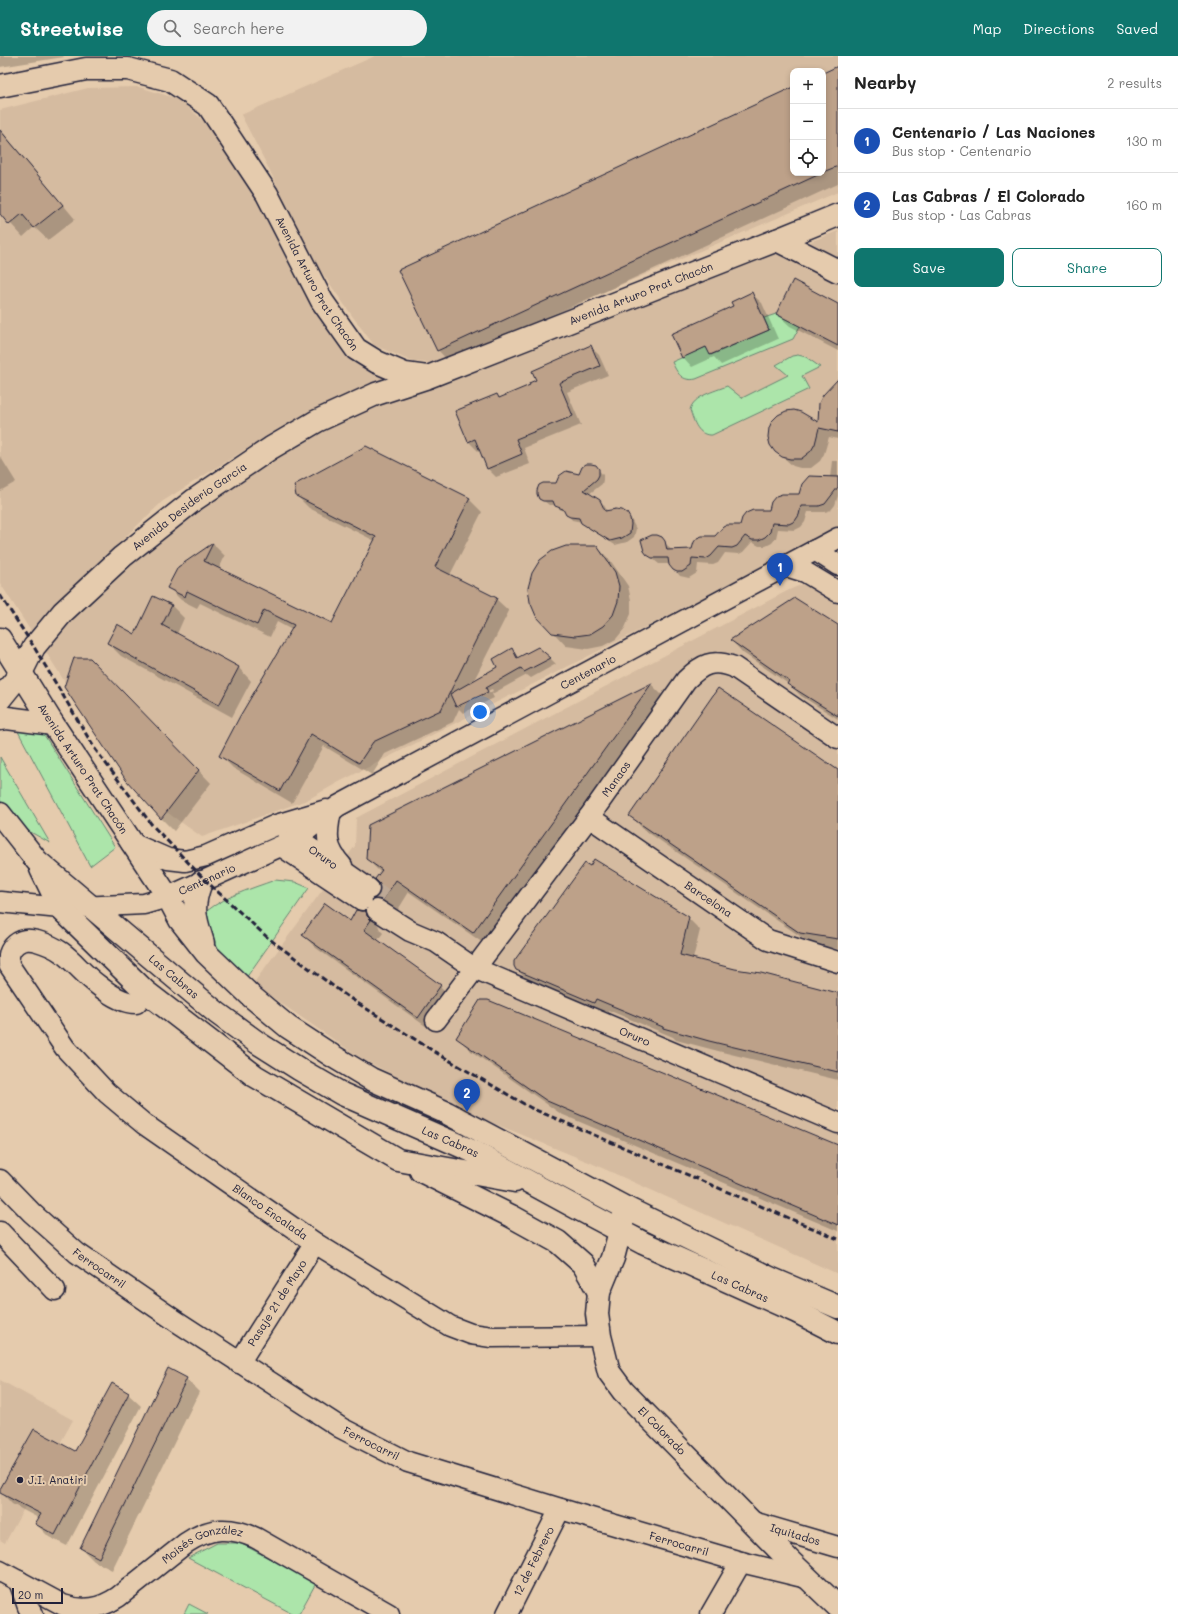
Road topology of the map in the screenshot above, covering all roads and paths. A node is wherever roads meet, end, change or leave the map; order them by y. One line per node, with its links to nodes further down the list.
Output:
1 (0, 86): 5 (main road, Avenida Arturo Prat Chacón)
2 (838, 215): 3 (main road, Avenida Arturo Prat Chacón)
3 (777, 240): 4 (main road); 5 (main road, Avenida Arturo Prat Chacón)
4 (838, 271)
5 (428, 377): 12 (main road, Avenida Desiderio García)
6 (838, 538): 7 (street, Centenario)
7 (815, 550): 8 (street, Centenario); 9 (street)
8 (786, 566): 10 (street); 17 (street, Centenario)
9 (838, 566)
10 (838, 592)
11 (0, 639): 12 (main road, Avenida Arturo Prat Chacón)
12 (21, 673): 13 (main road, Avenida Desiderio García); 15 (main road, Avenida Arturo Prat Chacón)
13 (0, 699)
14 (0, 719): 15 (main road)
15 (53, 724): 22 (main road, Avenida Arturo Prat Chacón)
16 (838, 738): 19 (street, Manaos)
17 (334, 809): 20 (street, Centenario); 21 (street, Centenario); 24 (street)
18 (0, 814): 23 (main road)
19 (589, 817): 32 (street, Barcelona); 33 (street, Manaos)
20 (276, 825): 21 (street, Oruro); 22 (street, Centenario)
21 (289, 842): 24 (street, Oruro); 25 (street, Centenario); 27 (street, Oruro)
22 (131, 843): 26 (main road, Avenida Arturo Prat Chacón)
23 (37, 861): 29 (main road); 30 (main road)
24 (352, 877): 27 (street, Oruro)
25 (201, 882): 26 (street, Centenario); 31 (main road)
26 (168, 897): 29 (street, Centenario); 31 (main road, Las Cabras)
27 (373, 899): 33 (street, Oruro)
28 (0, 902): 30 (street, Centenario)
29 (90, 906): 30 (street, Centenario); 39 (main road, Las Cabras)
30 (60, 908): 34 (main road)
31 (206, 954): 40 (main road, Las Cabras)
32 (838, 962)
33 (474, 968): 35 (street, Manaos); 36 (street, Oruro)
34 (146, 992): 37 (main road); 43 (street, Blanco Encalada)
35 (436, 1020)
36 (838, 1123)
37 (398, 1160): 39 (main road); 45 (main road)
38 (0, 1180): 49 (street, Ferrocarril)
39 (531, 1183): 41 (main road, Las Cabras)
40 (626, 1208): 41 (main road, El Colorado); 46 (main road, Las Cabras)
41 (621, 1231): 45 (main road, El Colorado); 47 (main road, Las Cabras)
42 (0, 1232): 44 (street)
43 (315, 1243): 48 (street, Blanco Encalada); 49 (street, Pasaje 21 de Mayo)
44 (55, 1290)
45 (598, 1292): 48 (main road, El Colorado)
46 (838, 1307)
47 (838, 1333)
48 (600, 1336): 51 (main road, El Colorado)
49 (239, 1363): 50 (street, Ferrocarril)
50 (560, 1509): 53 (street, Ferrocarril); 58 (street, 12 de Febrero)
51 (753, 1522): 52 (street, Iquitados); 55 (main road, El Colorado)
52 (838, 1547)
53 (741, 1562): 55 (street, Ferrocarril); 61 (street)
54 (0, 1571): 56 (street, Moisés González)
55 (807, 1578): 57 (main road, El Colorado)
56 (19, 1581): 59 (street); 60 (street, Moisés González)
57 (838, 1607)
58 (512, 1612)
59 (33, 1614)
60 (388, 1614)
61 (711, 1614)

